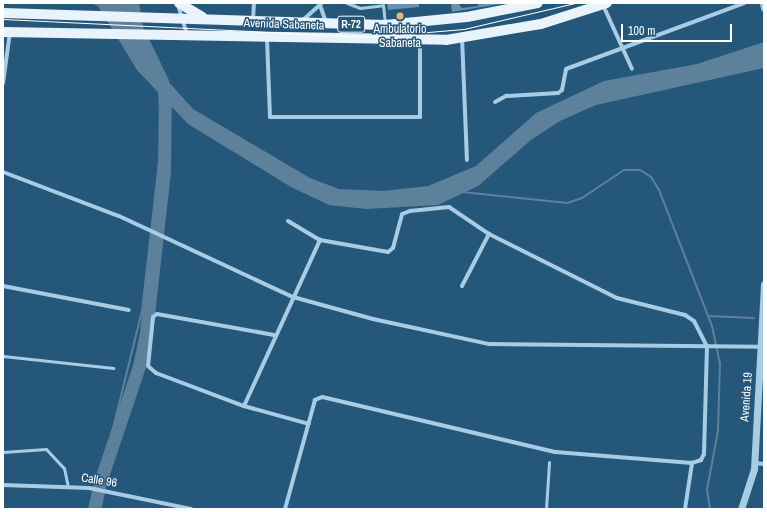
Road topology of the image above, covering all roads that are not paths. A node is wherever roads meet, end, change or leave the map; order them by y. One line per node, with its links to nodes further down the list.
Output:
1 (178, 3): 12 (main road); 13 (street); 14 (main road)
2 (254, 3): 15 (street)
3 (347, 3): 8 (lane)
4 (538, 3): 18 (main road, Avenida Sabaneta / R-72)
5 (744, 3): 24 (street)
6 (763, 3): 10 (street)
7 (321, 4): 16 (street); 17 (street)
8 (383, 4): 18 (lane)
9 (606, 4): 21 (main road, Avenida Sabaneta / R-72); 24 (street)
10 (764, 8)
11 (3, 13): 12 (main road, Avenida Sabaneta / R-72)
12 (164, 18): 13 (main road, Avenida Sabaneta / R-72)
13 (182, 18): 14 (main road, Avenida Sabaneta / R-72); 20 (street)
14 (210, 20): 15 (main road, Avenida Sabaneta / R-72)
15 (253, 20): 16 (main road, Avenida Sabaneta / R-72)
16 (301, 22): 17 (main road, Avenida Sabaneta / R-72)
17 (326, 23): 18 (main road, Avenida Sabaneta / R-72)
18 (385, 25)
19 (6, 32): 20 (main road, Avenida Sabaneta / R-72); 26 (street)
20 (187, 35): 22 (main road, Avenida Sabaneta / R-72)
21 (462, 37): 23 (main road, Avenida Sabaneta / R-72); 28 (street)
22 (267, 39): 23 (main road, Avenida Sabaneta / R-72); 23 (street)
23 (420, 40)
24 (625, 46): 25 (street); 27 (street)
25 (632, 69)
26 (3, 83)
27 (495, 102)
28 (467, 160)
29 (3, 172): 36 (street)
30 (288, 221): 32 (street)
31 (489, 234): 32 (street); 35 (street); 39 (street)
32 (320, 240): 36 (street)
33 (764, 284): 40 (street, Avenida 19)
34 (3, 286): 37 (street)
35 (462, 286)
36 (293, 297): 38 (street); 39 (street)
37 (129, 310)
38 (274, 336): 43 (street); 43 (street)
39 (707, 346): 40 (street); 47 (street)
40 (763, 347): 48 (street, Avenida 19)
41 (3, 356): 42 (lane)
42 (113, 368)
43 (244, 406): 44 (street)
44 (309, 424): 47 (street); 53 (street)
45 (3, 452): 51 (lane)
46 (549, 462): 54 (lane)
47 (692, 463): 55 (street)
48 (754, 463): 49 (street); 56 (street, Avenida 19)
49 (764, 464)
50 (3, 485): 51 (street, Calle 96)
51 (68, 487): 52 (street, Calle 96)
52 (191, 509)
53 (285, 509)
54 (546, 509)
55 (685, 509)
56 (741, 509)

